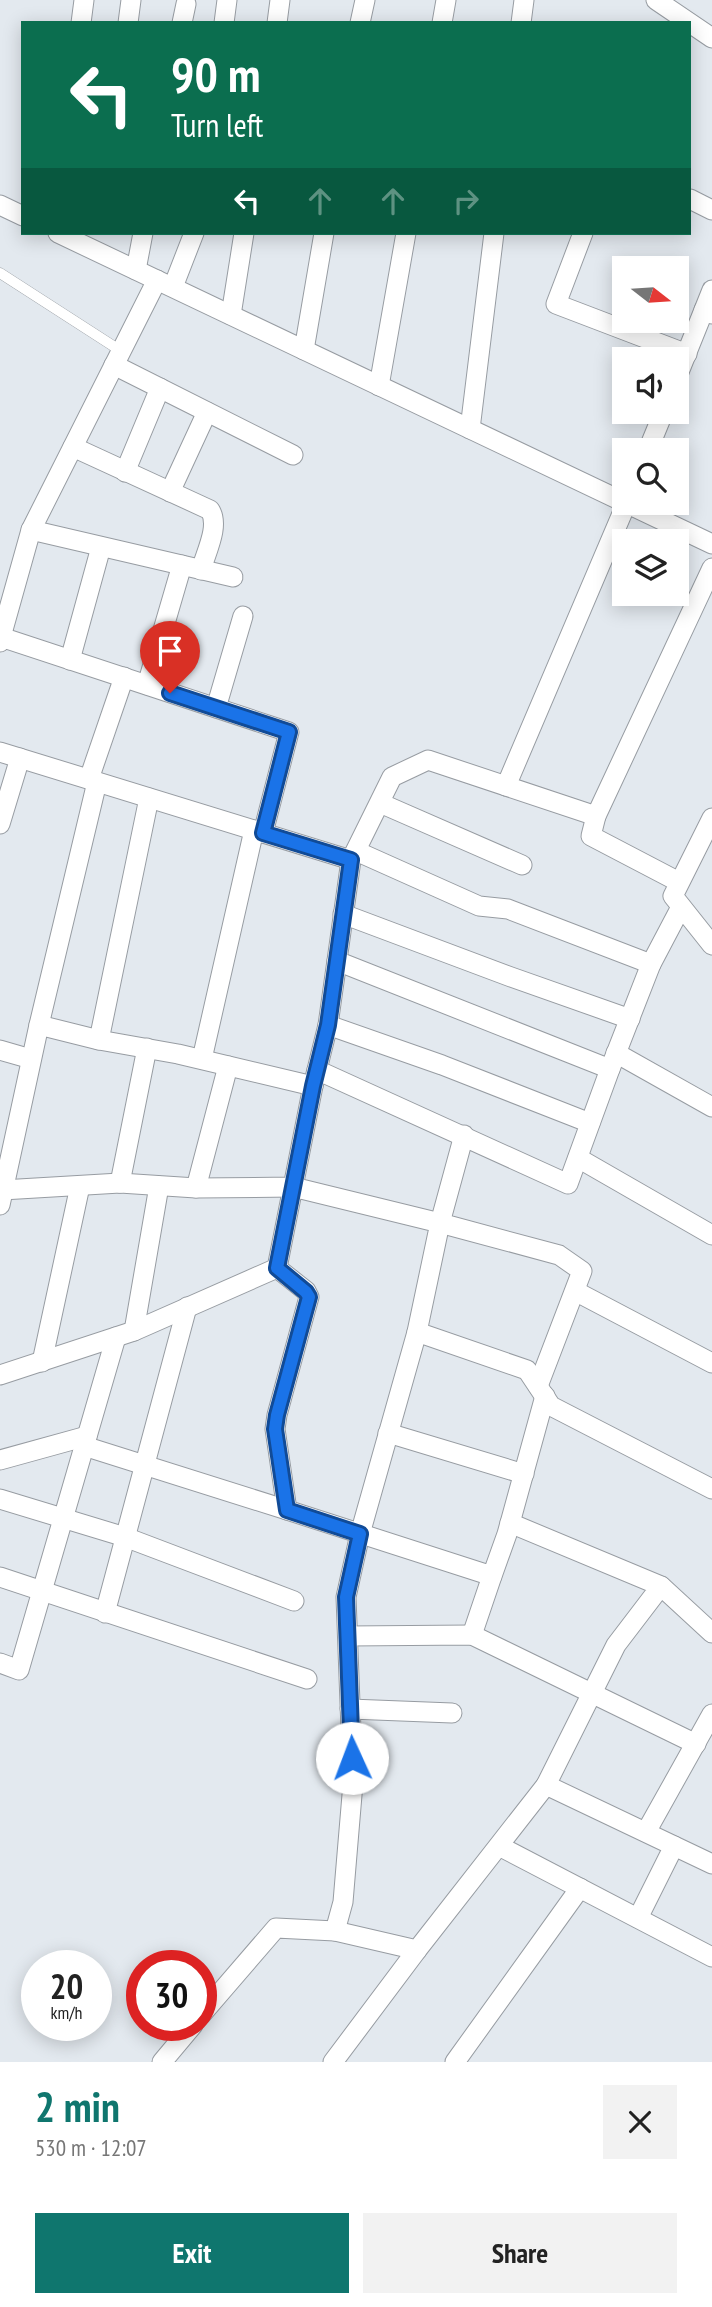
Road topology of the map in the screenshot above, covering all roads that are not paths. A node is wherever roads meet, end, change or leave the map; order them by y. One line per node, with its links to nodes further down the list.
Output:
1 (84, 0): 9 (street)
2 (131, 0): 10 (street)
3 (227, 0): 11 (street)
4 (280, 0): 12 (street)
5 (365, 0): 13 (street)
6 (446, 0): 14 (street)
7 (524, 0): 15 (street)
8 (661, 10): 16 (street)
9 (81, 21)
10 (128, 21)
11 (224, 21)
12 (277, 21)
13 (360, 21)
14 (442, 21)
15 (521, 21)
16 (681, 21)
17 (691, 26): 18 (street)
18 (712, 38)
19 (691, 200): 21 (street)
20 (0, 205): 22 (street)
21 (712, 210)
22 (21, 215)
23 (68, 235): 31 (street)
24 (143, 235): 32 (street)
25 (193, 235): 34 (street)
26 (244, 235): 37 (street)
27 (324, 235): 39 (street)
28 (406, 235): 42 (street)
29 (494, 235): 45 (street)
30 (582, 235): 38 (street)
31 (96, 241): 32 (street)
32 (136, 270): 34 (street)
33 (0, 273): 41 (lane)
34 (165, 284): 37 (street); 41 (street)
35 (712, 290): 36 (street)
36 (708, 312): 40 (street)
37 (231, 315): 39 (street)
38 (669, 347)
39 (304, 350): 42 (street)
40 (689, 350)
41 (117, 358): 43 (street); 46 (street)
42 (379, 386): 45 (street)
43 (160, 388): 44 (street); 48 (street)
44 (207, 412): 47 (street); 49 (street)
45 (470, 429): 50 (street)
46 (73, 447): 48 (street); 53 (street)
47 (292, 455)
48 (125, 472): 49 (street)
49 (170, 492): 58 (street)
50 (612, 496)
51 (622, 515): 69 (street)
52 (652, 515): 54 (street)
53 (31, 530): 55 (street); 61 (street)
54 (712, 544)
55 (101, 547): 56 (street); 62 (street)
56 (182, 565): 58 (street); 64 (street)
57 (712, 568): 72 (street)
58 (201, 570): 59 (street)
59 (233, 577)
60 (243, 616): 65 (street)
61 (1, 639): 62 (street)
62 (70, 660): 63 (street)
63 (124, 677): 64 (street); 68 (street)
64 (147, 685): 65 (street)
65 (216, 708): 75 (street)
66 (0, 752): 67 (street)
67 (20, 758): 68 (street); 74 (street)
68 (93, 780): 70 (street); 85 (street)
69 (506, 786): 71 (street); 72 (street)
70 (149, 798): 75 (street); 87 (street)
71 (380, 803): 76 (street); 77 (street)
72 (596, 816): 78 (street)
73 (712, 818): 78 (street)
74 (0, 824)
75 (259, 831): 76 (street); 91 (street)
76 (353, 855): 80 (street); 83 (street)
77 (522, 865)
78 (679, 882): 79 (street)
79 (681, 907): 81 (street); 83 (street)
80 (343, 914): 82 (street); 84 (street)
81 (712, 946)
82 (337, 961): 86 (street); 92 (street)
83 (651, 964): 84 (street)
84 (630, 1018): 92 (street)
85 (39, 1025): 87 (street); 90 (street)
86 (328, 1025): 94 (street); 96 (street)
87 (99, 1040): 88 (street)
88 (147, 1048): 91 (street); 99 (street)
89 (0, 1050): 90 (street)
90 (31, 1059): 104 (street)
91 (202, 1059): 93 (street)
92 (613, 1061): 95 (street); 96 (street)
93 (228, 1066): 94 (street); 103 (street)
94 (315, 1078): 97 (street); 102 (street)
95 (712, 1107)
96 (590, 1123): 98 (street)
97 (464, 1135): 98 (street); 105 (street)
98 (578, 1158): 106 (street)
99 (120, 1183): 100 (street); 101 (street)
100 (80, 1185): 104 (street); 112 (street)
101 (159, 1186): 103 (street); 111 (street)
102 (293, 1187): 103 (street); 105 (street); 107 (street)
103 (196, 1188)
104 (1, 1198)
105 (440, 1223): 108 (street); 110 (street)
106 (712, 1235)
107 (277, 1268): 109 (street); 123 (street)
108 (575, 1291): 113 (street); 115 (street)
109 (187, 1307): 111 (street); 119 (street)
110 (417, 1332): 115 (street); 116 (street)
111 (125, 1334): 112 (street); 117 (street)
112 (42, 1362): 114 (street)
113 (712, 1363)
114 (0, 1375)
115 (541, 1391): 120 (street); 121 (street)
116 (388, 1433): 120 (street); 126 (street)
117 (85, 1441): 118 (street); 119 (street); 124 (street)
118 (0, 1460)
119 (146, 1464): 123 (street); 127 (street)
120 (523, 1474): 125 (street)
121 (712, 1489)
122 (0, 1499): 124 (street)
123 (287, 1510): 126 (street)
124 (63, 1518): 127 (street); 131 (street)
125 (510, 1523): 128 (street); 130 (street)
126 (360, 1534): 128 (street); 136 (street)
127 (125, 1537): 132 (street); 133 (street)
128 (492, 1576): 135 (street)
129 (0, 1577): 131 (street)
130 (661, 1586): 134 (street); 139 (street)
131 (41, 1592): 133 (street); 137 (street)
132 (294, 1601)
133 (105, 1612): 138 (street)
134 (712, 1633)
135 (472, 1634): 136 (street); 139 (street)
136 (348, 1636): 140 (street)
137 (1, 1668)
138 (307, 1679)
139 (592, 1694): 143 (street); 144 (street)
140 (350, 1709): 141 (street); 151 (street)
141 (453, 1713)
142 (712, 1714): 143 (street)
143 (696, 1744): 145 (street)
144 (547, 1785): 145 (street); 146 (street)
145 (646, 1832): 147 (street)
146 (499, 1846): 149 (street); 152 (street)
147 (674, 1846): 148 (street); 150 (street)
148 (712, 1864)
149 (580, 1888): 150 (street); 158 (street)
150 (638, 1918): 153 (street)
151 (335, 1931): 152 (street); 154 (street)
152 (417, 1950): 157 (street)
153 (712, 1957)
154 (217, 1996)
155 (180, 2041): 156 (street)
156 (162, 2062)
157 (333, 2062)
158 (455, 2062)

